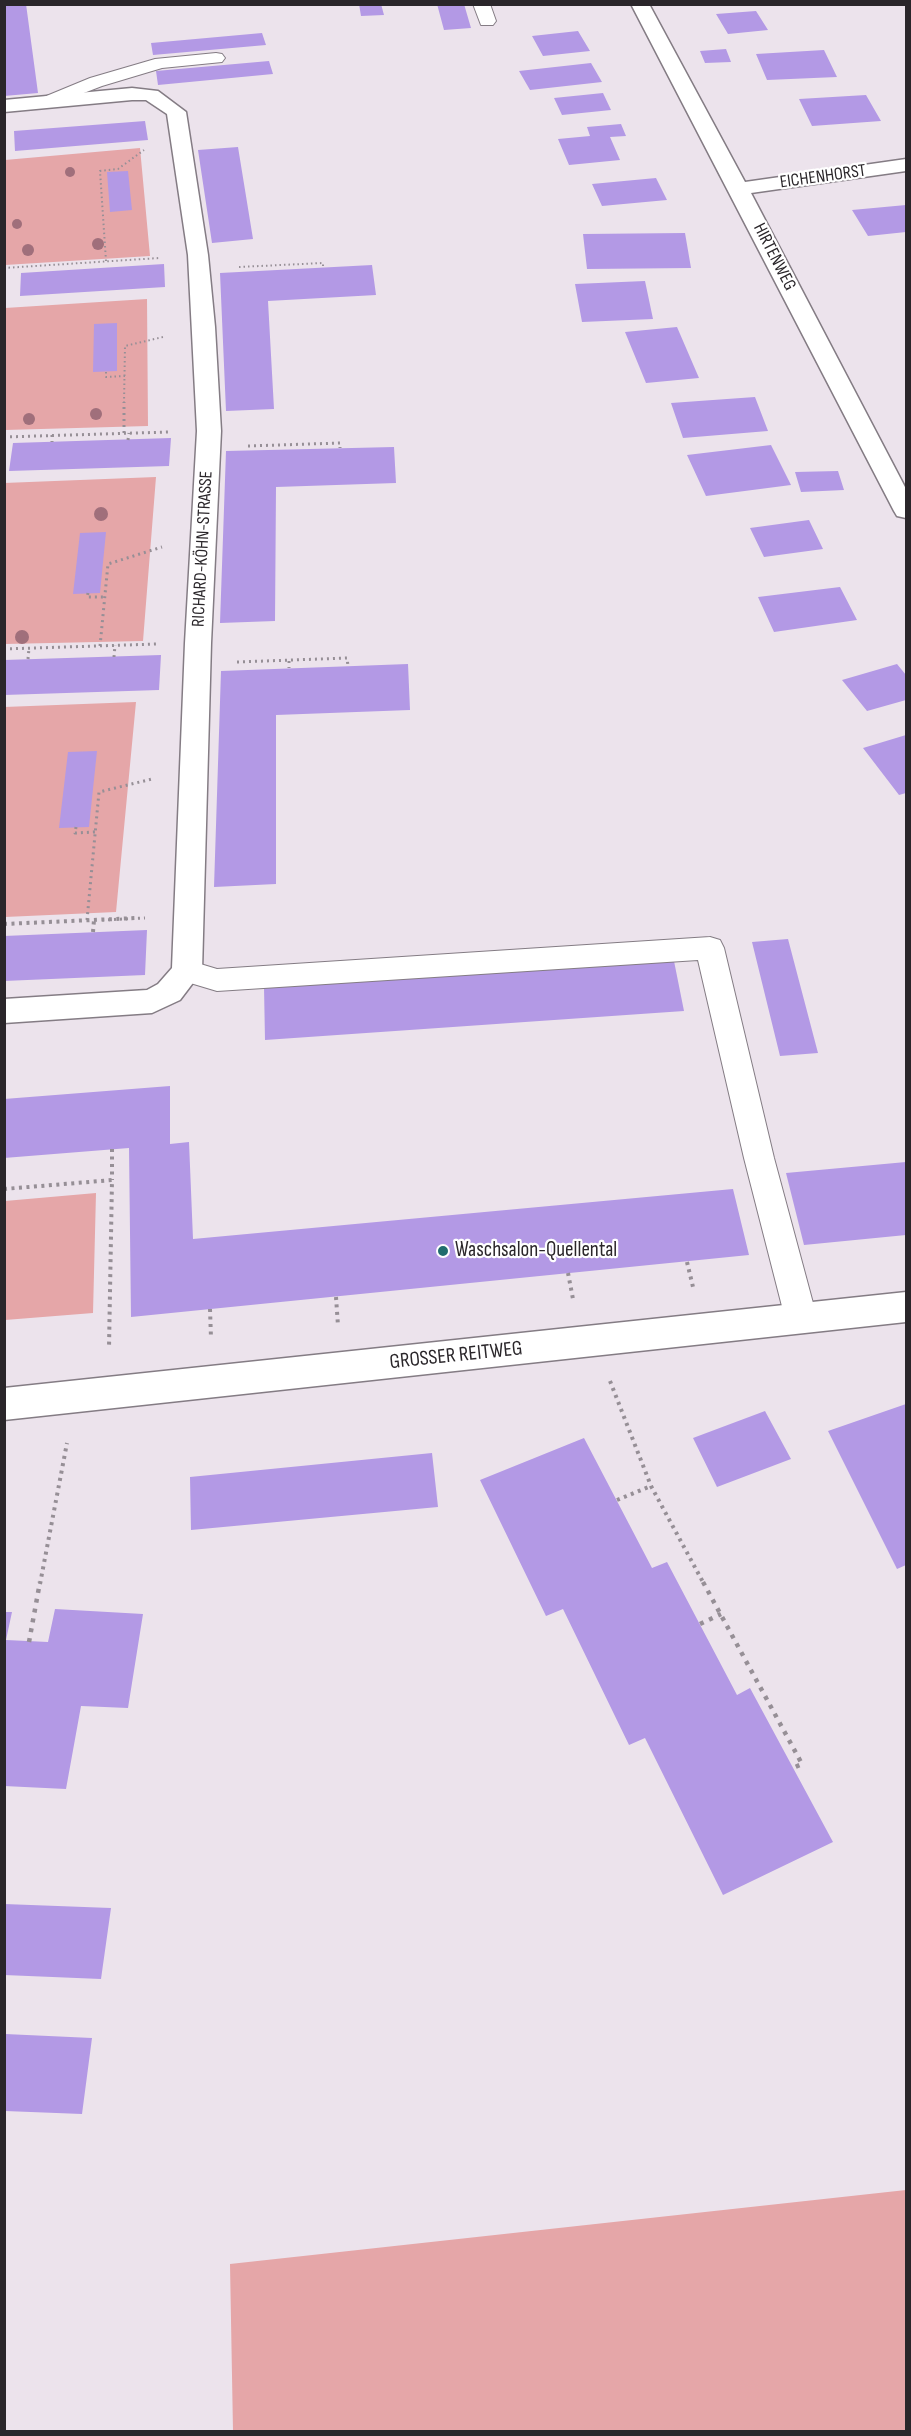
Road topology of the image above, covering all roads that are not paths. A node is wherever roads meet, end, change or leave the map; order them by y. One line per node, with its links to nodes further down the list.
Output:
1 (481, 4): 3 (lane)
2 (640, 4): 8 (street, HIRTENWEG)
3 (487, 21)
4 (216, 58): 5 (lane)
5 (50, 101): 6 (street, RICHARD-KÖHN-STRASSE); 10 (street, RICHARD-KÖHN-STRASSE)
6 (4, 106)
7 (906, 165): 8 (street, EICHENHORST)
8 (739, 189): 9 (street, HIRTENWEG)
9 (906, 511)
10 (187, 971): 11 (street); 13 (lane)
11 (4, 1011)
12 (906, 1307): 13 (street, GROSSER REITWEG)
13 (801, 1318): 14 (street, GROSSER REITWEG)
14 (4, 1404)

